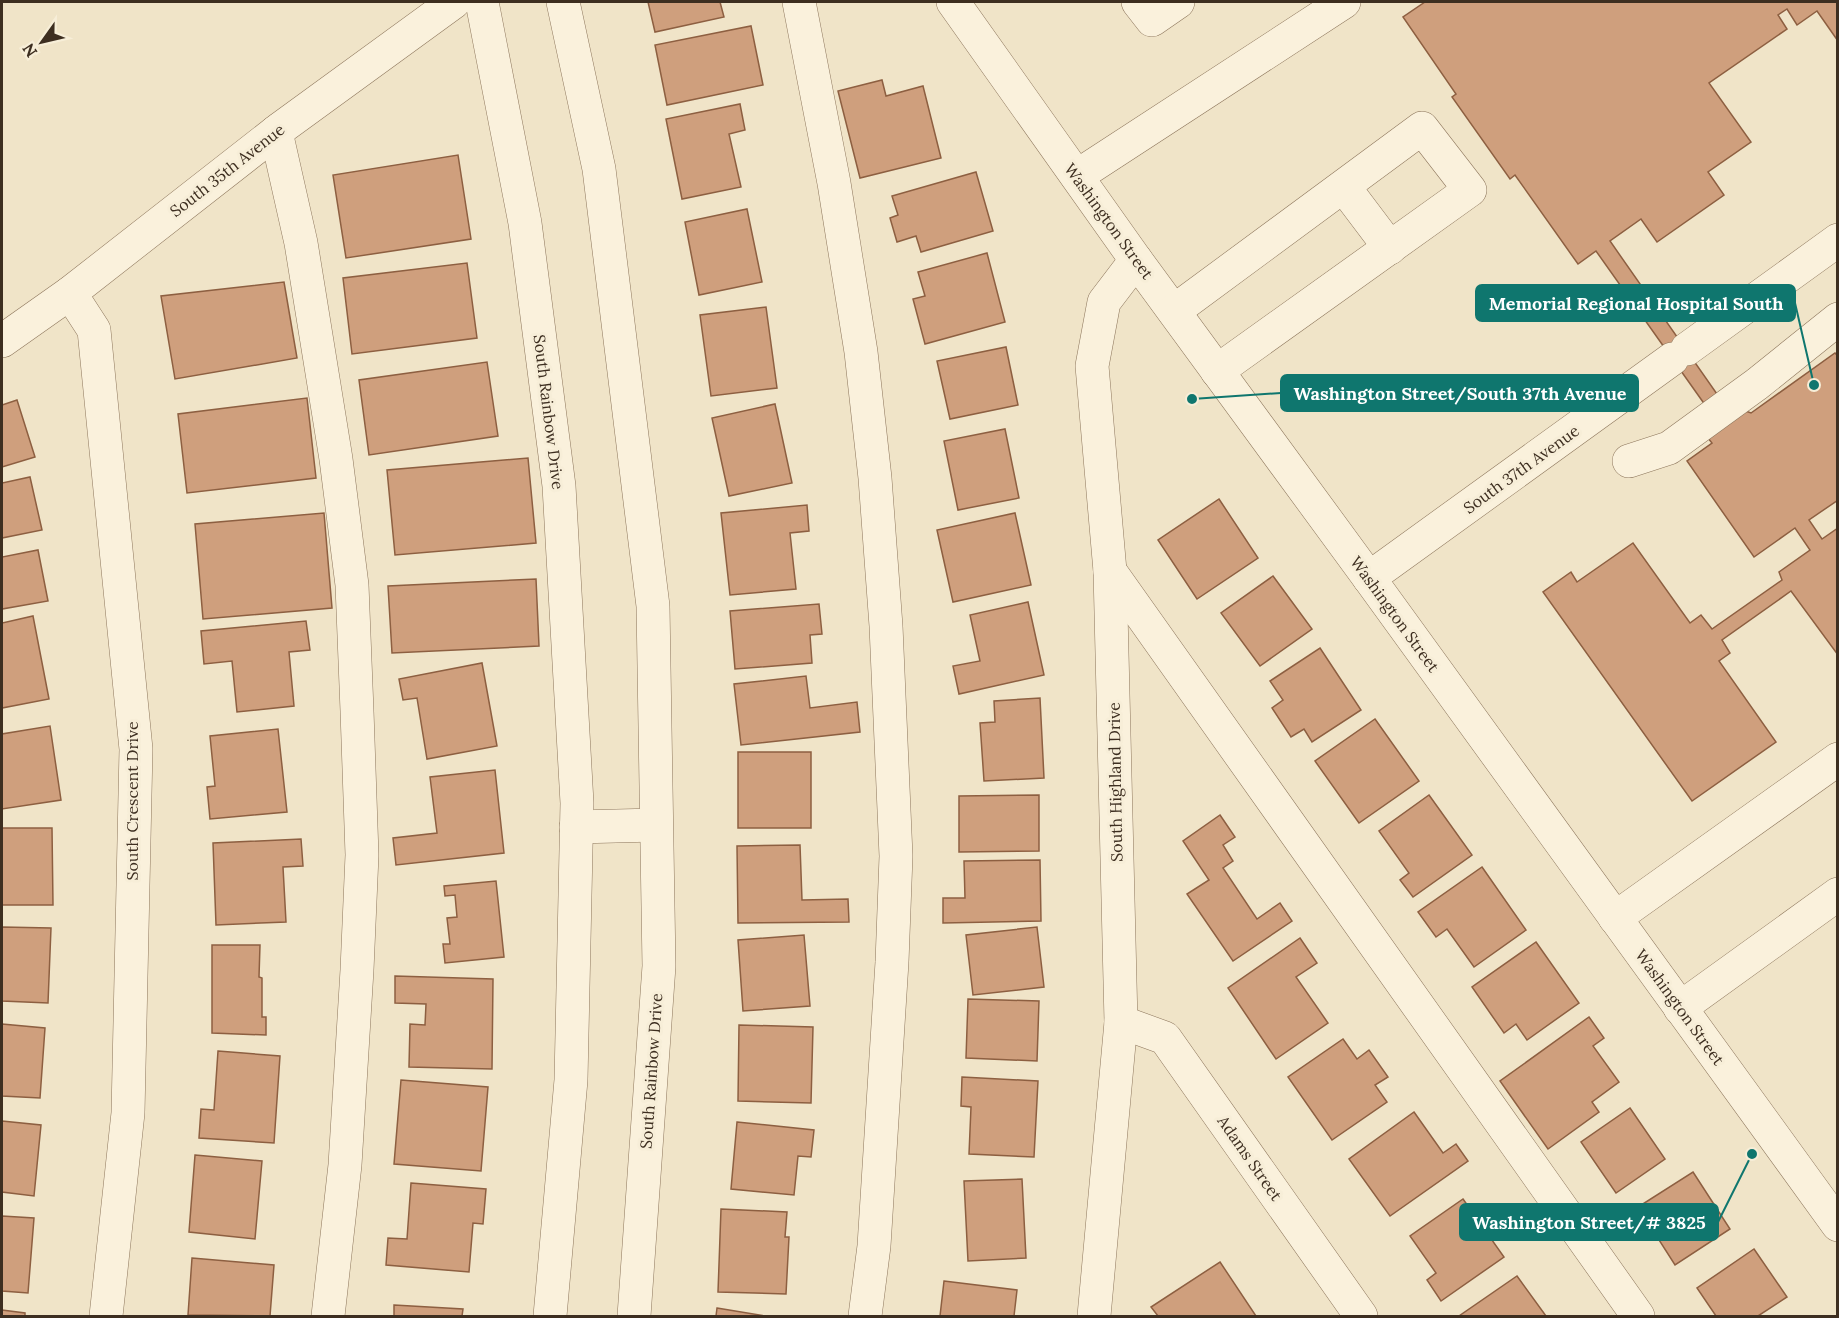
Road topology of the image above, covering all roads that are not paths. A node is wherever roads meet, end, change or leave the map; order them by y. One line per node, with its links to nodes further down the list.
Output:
1 (454, 2): 9 (street, South 35th Avenue)
2 (482, 2): 25 (street, South Rainbow Drive)
3 (563, 2): 24 (street, South Rainbow Drive)
4 (799, 2): 35 (street)
5 (953, 2): 10 (street, Washington Street)
6 (1138, 2): 7 (street)
7 (1178, 2)
8 (1344, 2): 10 (street)
9 (276, 132): 15 (street, South 35th Avenue); 32 (street)
10 (1077, 176): 14 (street, Washington Street)
11 (1344, 187): 13 (street); 13 (street); 16 (street)
12 (1835, 246): 22 (street, South 37th Avenue)
13 (1390, 248): 19 (street)
14 (1136, 260): 16 (street, Washington Street); 21 (street, South Highland Drive)
15 (70, 293): 18 (street, South 35th Avenue); 31 (street, South Crescent Drive)
16 (1174, 310): 19 (street, Washington Street)
17 (1838, 319): 20 (street)
18 (2, 341)
19 (1217, 371): 22 (street, Washington Street)
20 (1629, 461)
21 (1110, 571): 29 (street, South Highland Drive); 38 (street)
22 (1369, 578): 27 (street, Washington Street)
23 (1838, 759): 27 (street)
24 (656, 825): 25 (street); 34 (street, South Rainbow Drive)
25 (576, 827): 33 (street, South Rainbow Drive)
26 (1838, 894): 28 (street)
27 (1615, 918): 28 (street, Washington Street)
28 (1680, 1008): 30 (street, Washington Street)
29 (1121, 1022): 36 (street, South Highland Drive); 37 (street, Adams Street)
30 (1838, 1225)
31 (106, 1317)
32 (328, 1317)
33 (550, 1317)
34 (634, 1317)
35 (865, 1317)
36 (1094, 1317)
37 (1362, 1317)
38 (1638, 1317)

